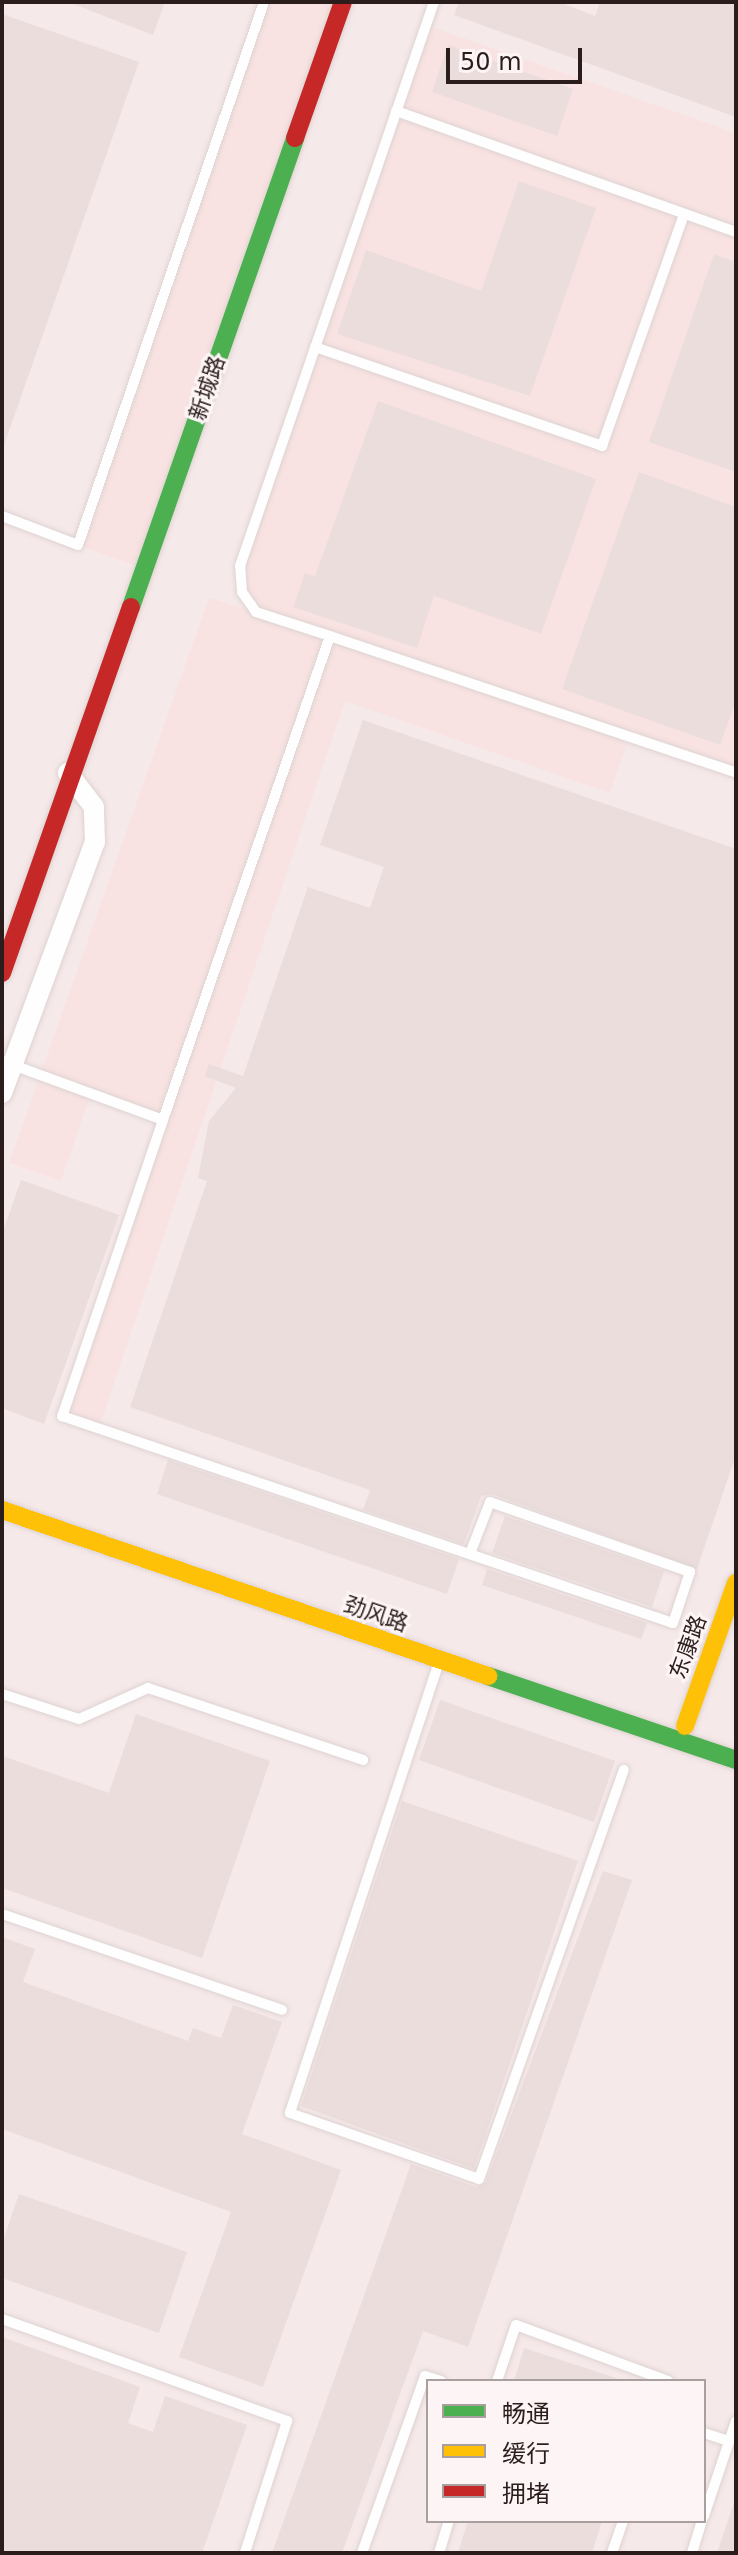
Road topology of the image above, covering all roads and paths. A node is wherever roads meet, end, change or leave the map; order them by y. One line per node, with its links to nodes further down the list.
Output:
1 (264, 2): 8 (lane)
2 (343, 2): 10 (street, 新城路)
3 (434, 2): 4 (lane)
4 (396, 111): 5 (lane); 7 (lane)
5 (684, 214): 6 (lane); 7 (lane)
6 (736, 232)
7 (315, 347): 9 (lane)
8 (3, 519)
9 (330, 636): 11 (lane); 15 (lane)
10 (68, 773): 12 (street, 新城路); 13 (street)
11 (736, 773)
12 (2, 973)
13 (7, 1064): 14 (street); 15 (lane)
14 (2, 1093)
15 (163, 1120): 18 (lane)
16 (2, 1495): 20 (street, 劲风路)
17 (2, 1510): 20 (street, 劲风路)
18 (471, 1551): 18 (lane)
19 (736, 1583): 22 (street, 东康路)
20 (442, 1654): 22 (street, 劲风路); 25 (street, 劲风路); 26 (lane)
21 (2, 1694): 24 (lane)
22 (685, 1726): 23 (street, 劲风路)
23 (736, 1743)
24 (363, 1760)
25 (736, 1760)
26 (624, 1770)
27 (2, 1914): 28 (lane)
28 (282, 2010)
29 (2, 2319): 40 (lane)
30 (435, 2379): 41 (lane)
31 (498, 2379): 32 (lane)
32 (663, 2379)
33 (736, 2421): 35 (lane)
34 (706, 2434): 35 (lane)
35 (729, 2441): 36 (lane)
36 (706, 2509)
37 (448, 2523): 42 (lane)
38 (622, 2523): 43 (lane)
39 (701, 2523): 44 (lane)
40 (245, 2553)
41 (362, 2553)
42 (439, 2553)
43 (612, 2553)
44 (692, 2553)

